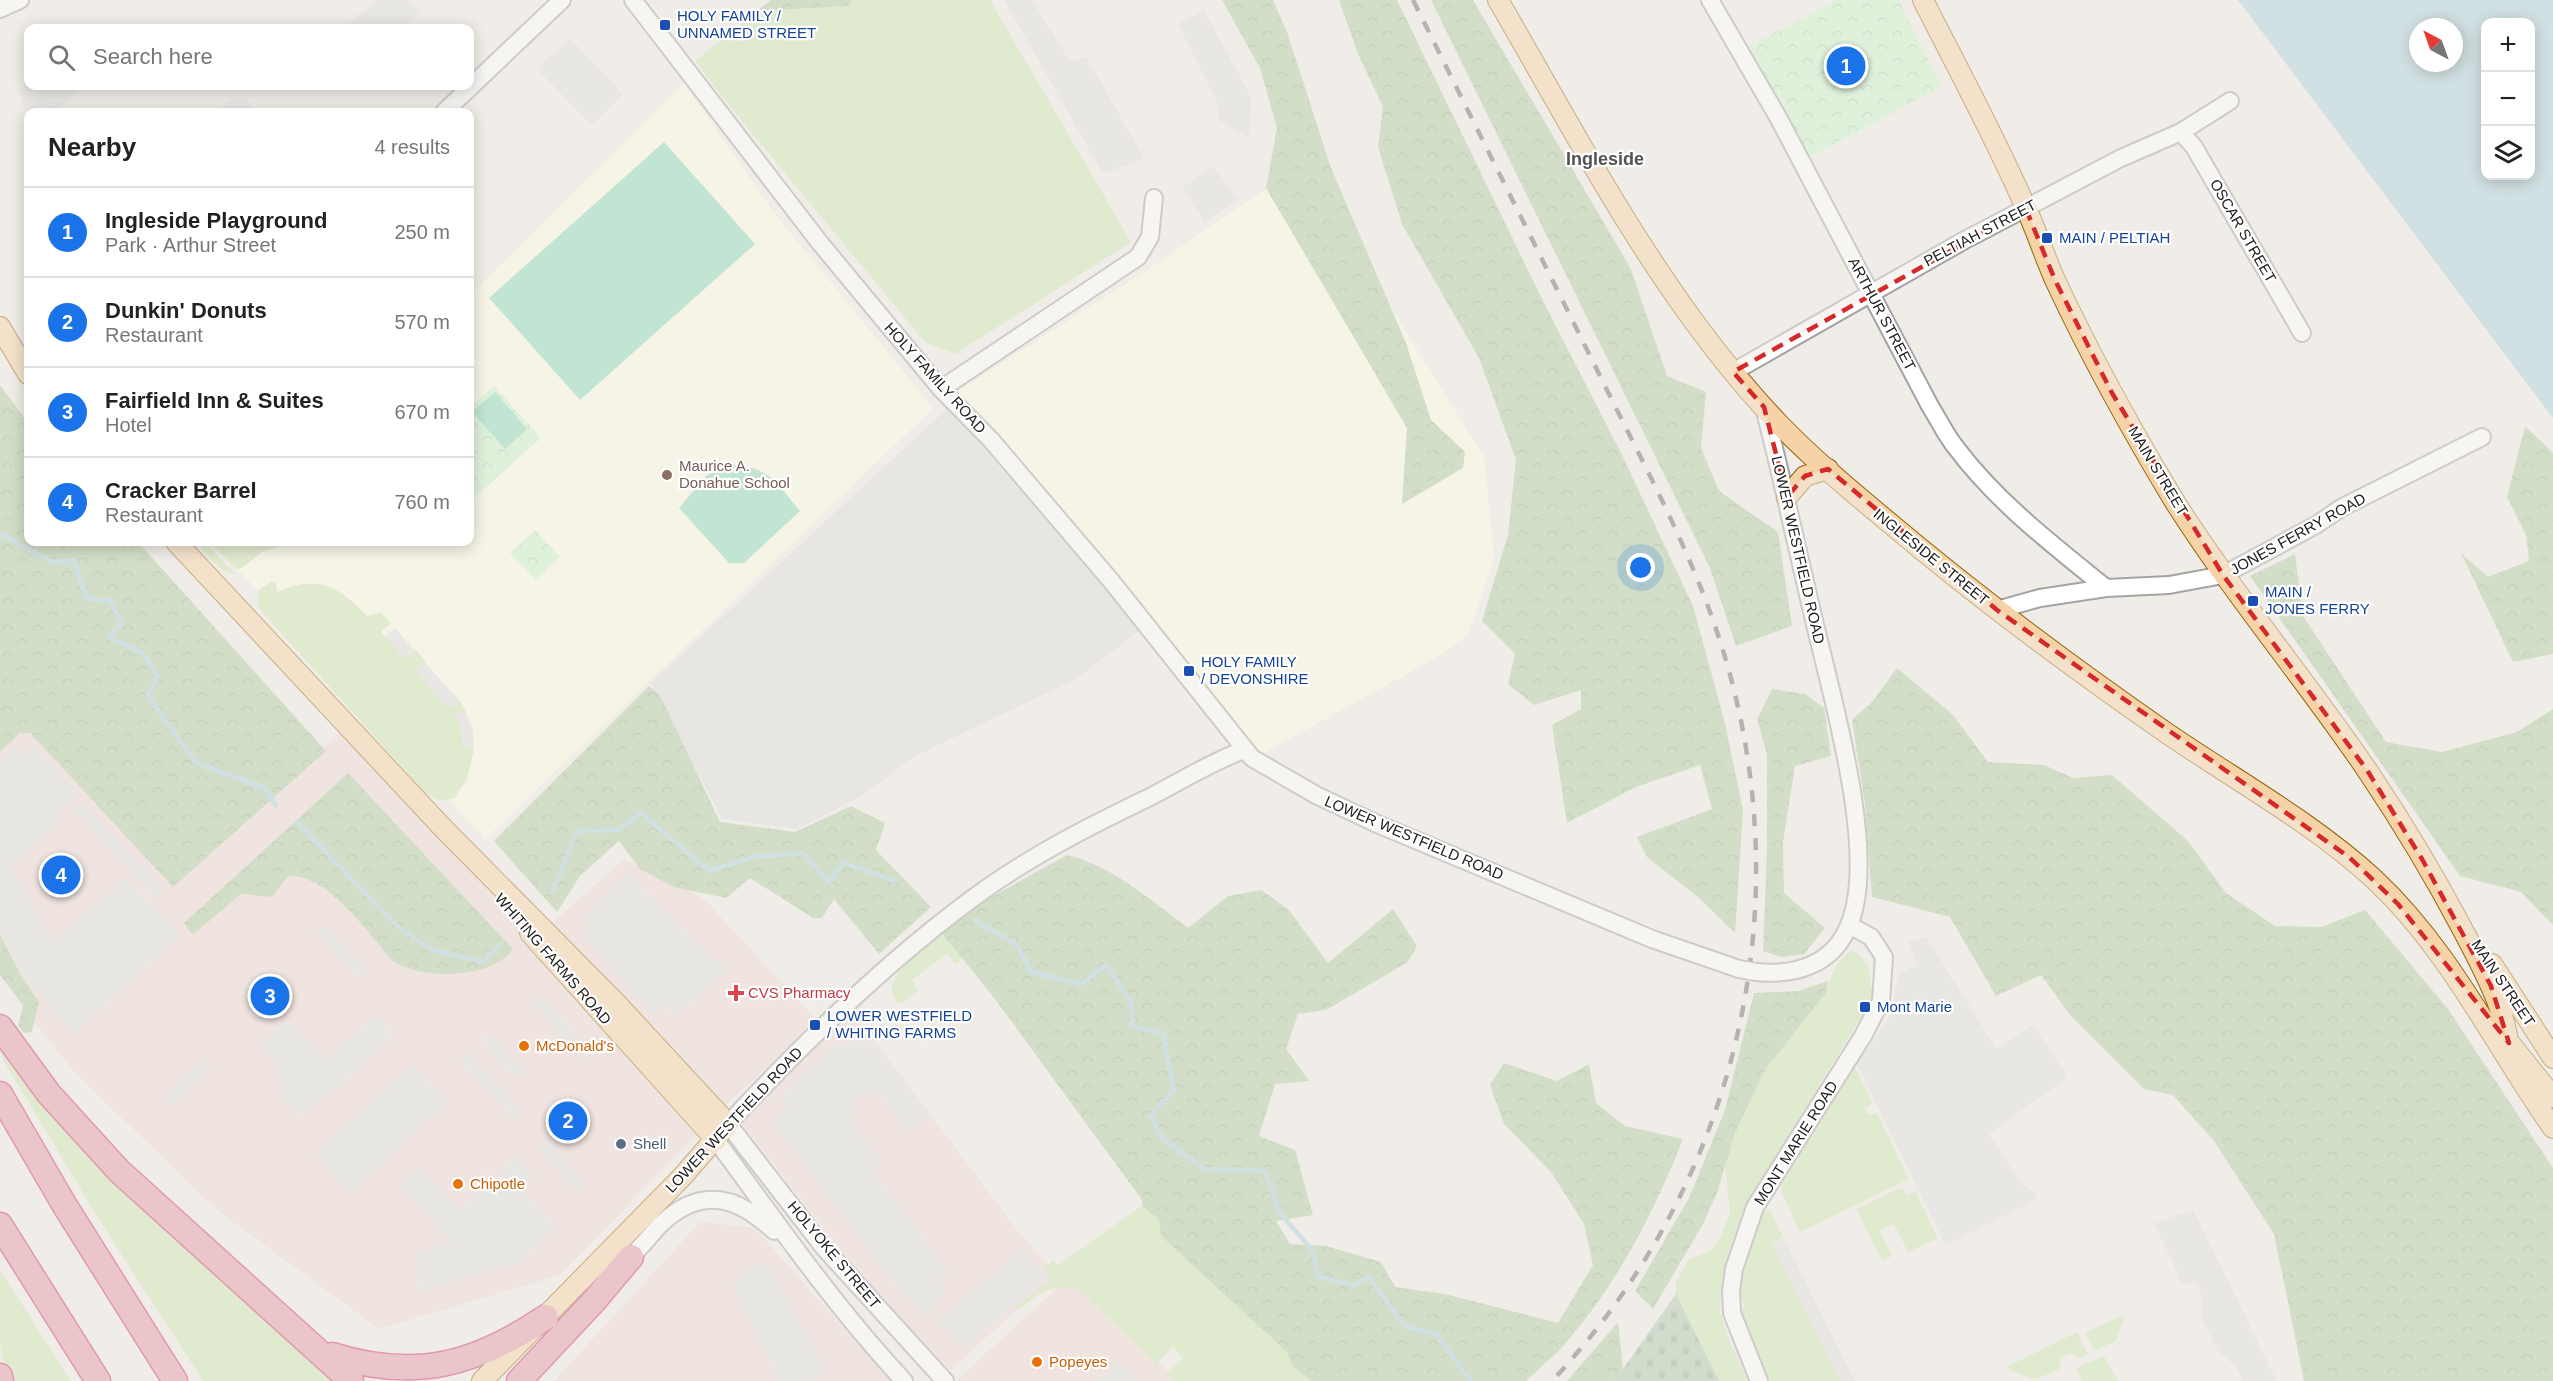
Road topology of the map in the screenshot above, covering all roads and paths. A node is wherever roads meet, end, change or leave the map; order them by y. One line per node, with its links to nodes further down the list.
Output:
1 (20, 0): 7 (street)
2 (562, 0): 8 (street)
3 (633, 0): 20 (street, HOLY FAMILY ROAD)
4 (1498, 0): 19 (main road, INGLESIDE STREET)
5 (1710, 0): 15 (street, ARTHUR STREET)
6 (1923, 0): 14 (main road, MAIN STREET)
7 (0, 9)
8 (474, 84)
9 (467, 90): 11 (street)
10 (2230, 100): 12 (street, PELTIAH STREET)
11 (448, 108)
12 (2181, 132): 14 (street, PELTIAH STREET); 17 (street, OSCAR STREET)
13 (1154, 198): 20 (street)
14 (2026, 209): 15 (street, PELTIAH STREET); 26 (main road, MAIN STREET)
15 (1871, 292): 19 (street, PELTIAH STREET); 27 (street, ARTHUR STREET)
16 (0, 327): 18 (main road)
17 (2302, 333)
18 (24, 367)
19 (1733, 372): 21 (main road, INGLESIDE STREET)
20 (941, 389): 29 (street, HOLY FAMILY ROAD)
21 (1764, 407): 23 (main road, INGLESIDE STREET); 24 (street, LOWER WESTFIELD ROAD)
22 (2482, 437): 26 (street, JONES FERRY ROAD)
23 (1828, 469): 24 (main road); 28 (main road, INGLESIDE STREET)
24 (1787, 497): 32 (street, LOWER WESTFIELD ROAD)
25 (180, 546): 30 (main road, WHITING FARMS ROAD)
26 (2223, 575): 27 (street, JONES FERRY ROAD); 31 (main road, MAIN STREET)
27 (2106, 588): 28 (street, JONES FERRY ROAD)
28 (1996, 610): 33 (main road, INGLESIDE STREET)
29 (1244, 750): 32 (street, LOWER WESTFIELD ROAD); 40 (street, LOWER WESTFIELD ROAD)
30 (442, 828): 40 (main road, WHITING FARMS ROAD); 42 (main road, WHITING FARMS ROAD)
31 (2452, 908): 35 (main road, MAIN STREET); 36 (main road, MAIN STREET)
32 (1850, 925): 58 (street, MONT MARIE ROAD)
33 (2476, 1007): 35 (main road, INGLESIDE STREET); 37 (main road, INGLESIDE STREET)
34 (0, 1027): 48 (highway)
35 (2509, 1043): 37 (main road, MAIN STREET); 39 (main road, INGLESIDE STREET)
36 (2553, 1058)
37 (2511, 1066): 39 (main road, INGLESIDE STREET)
38 (0, 1094): 52 (highway)
39 (2545, 1095): 41 (main road)
40 (728, 1124): 42 (main road, LOWER WESTFIELD ROAD); 57 (street, HOLYOKE STREET)
41 (2553, 1128)
42 (716, 1140): 44 (street, HOLYOKE STREET); 46 (main road, LOWER WESTFIELD ROAD)
43 (0, 1225): 51 (highway)
44 (798, 1254): 45 (street); 56 (street, HOLYOKE STREET)
45 (631, 1257): 46 (street); 55 (highway)
46 (582, 1279): 47 (main road, LOWER WESTFIELD ROAD)
47 (546, 1317): 48 (highway); 54 (main road, LOWER WESTFIELD ROAD)
48 (314, 1345): 53 (highway)
49 (0, 1376): 50 (highway)
50 (1, 1381)
51 (98, 1381)
52 (176, 1381)
53 (351, 1381)
54 (482, 1381)
55 (519, 1381)
56 (904, 1381)
57 (945, 1381)
58 (1759, 1381)

